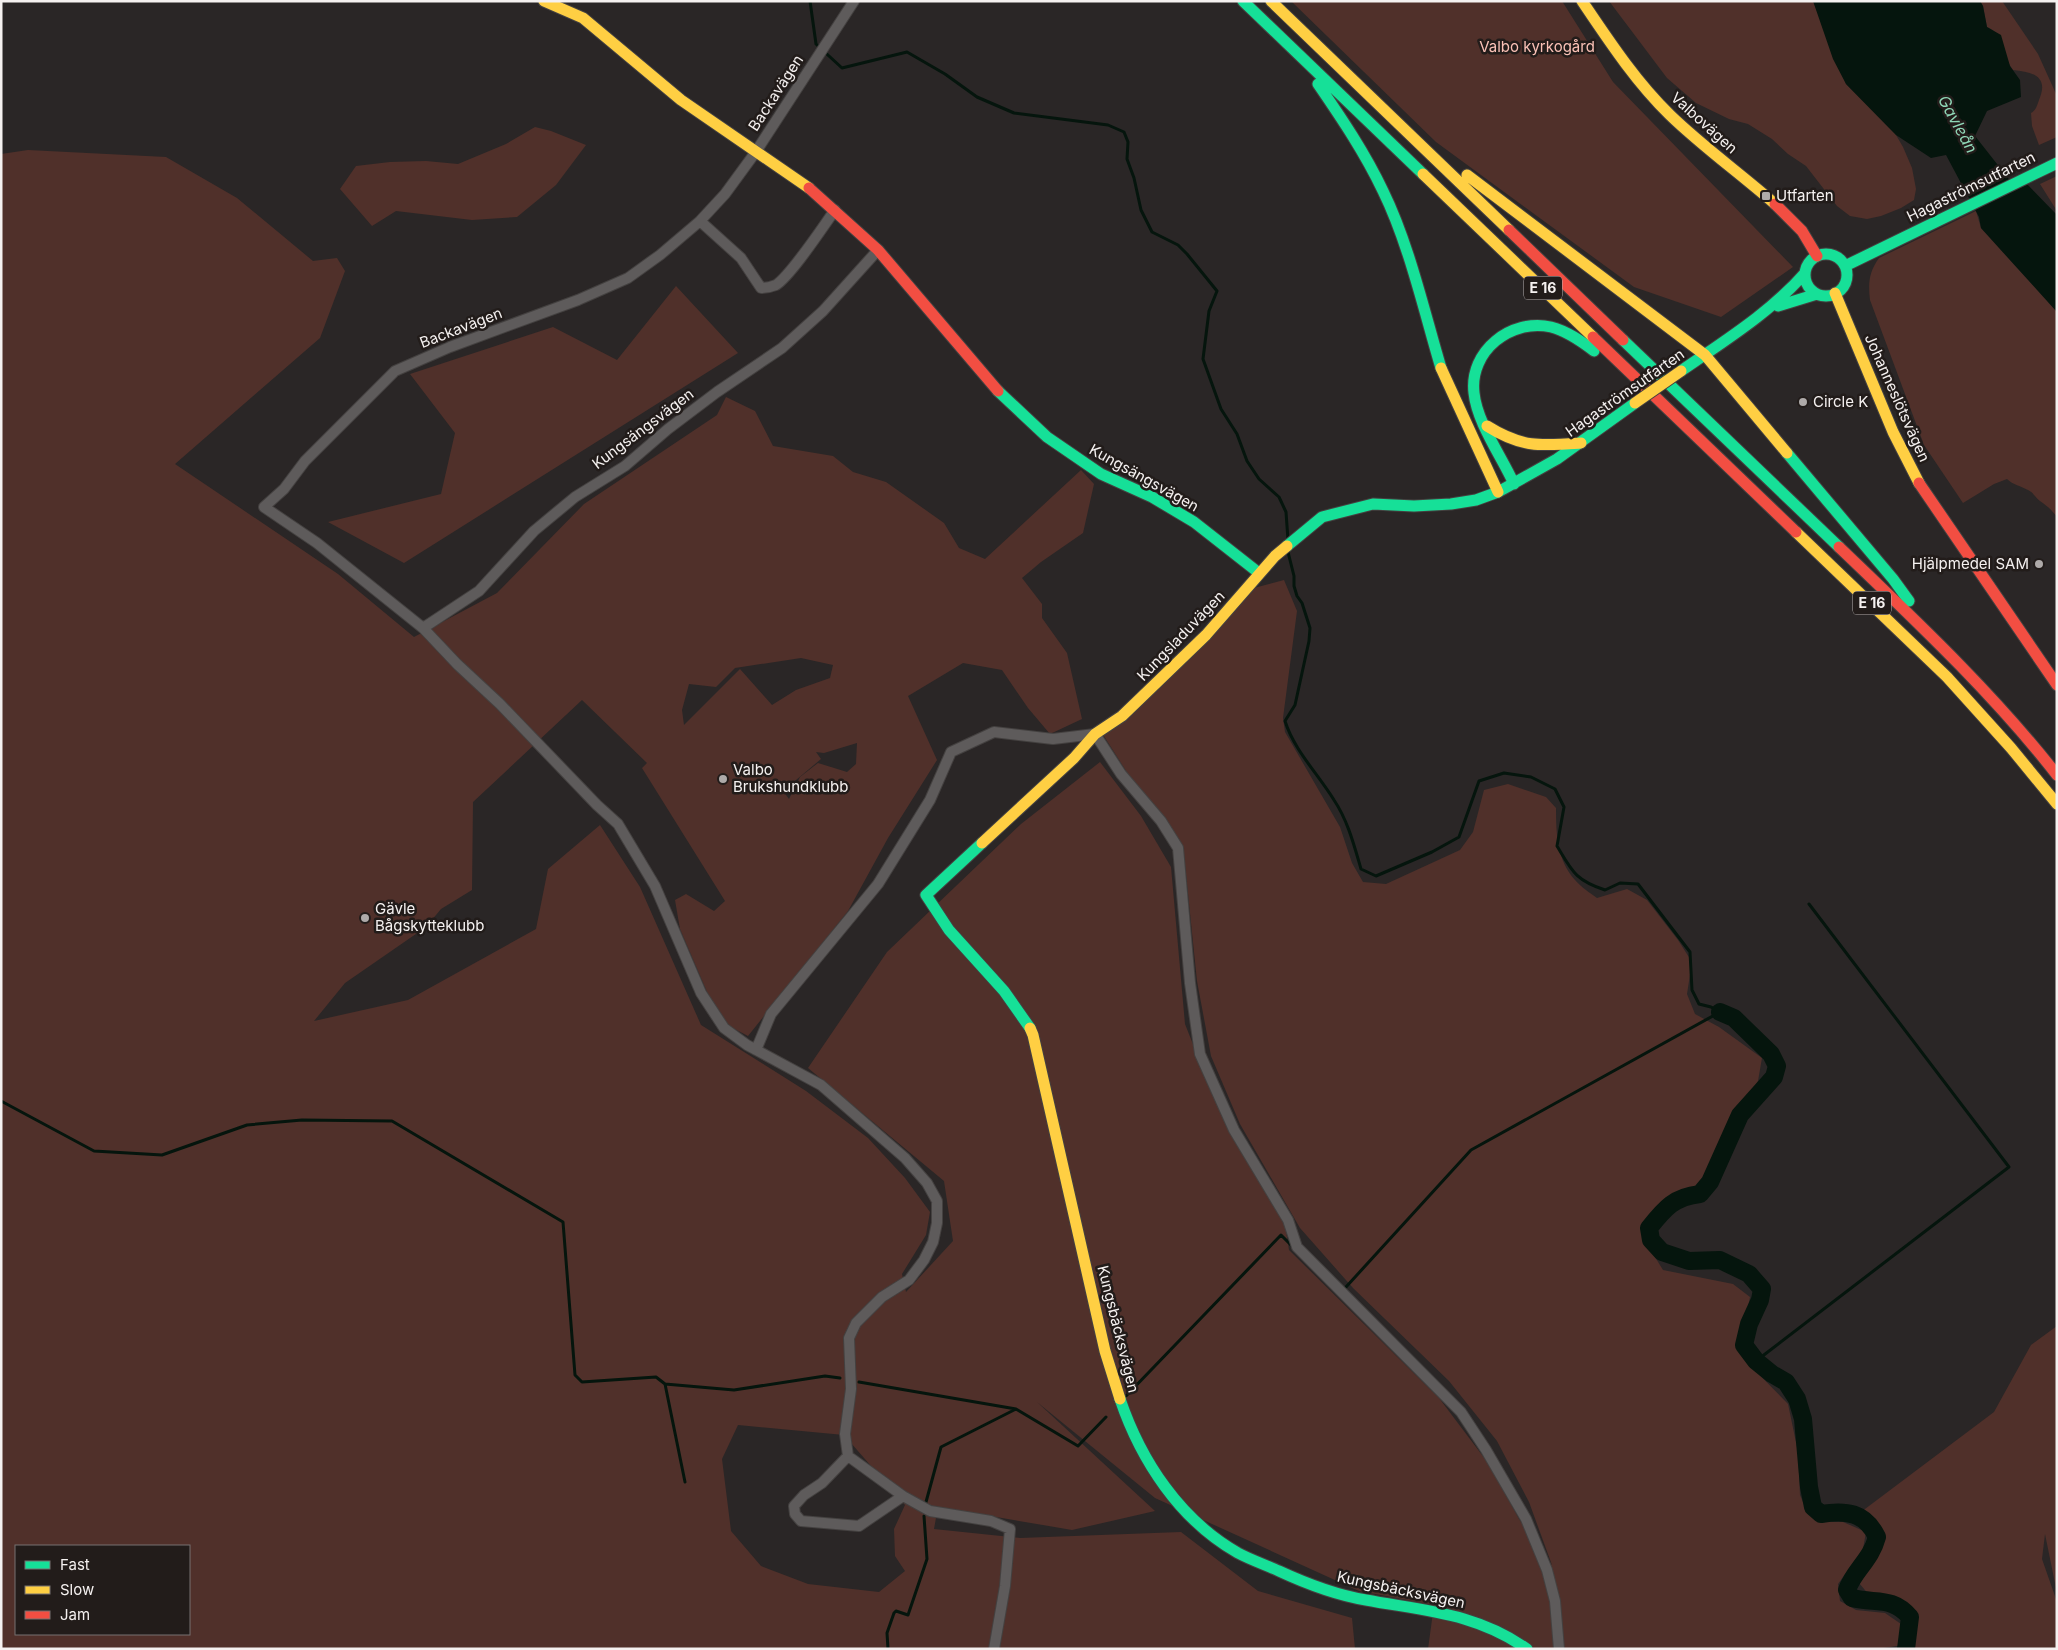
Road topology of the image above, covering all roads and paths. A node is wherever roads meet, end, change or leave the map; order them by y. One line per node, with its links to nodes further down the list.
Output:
1 (544, 1): 8 (main road, Kungsängsvägen)
2 (854, 1): 8 (street, Backavägen)
3 (1243, 1): 6 (main road, E 16)
4 (1271, 1): 7 (main road, E 16)
5 (1582, 1): 13 (main road, Valbovägen)
6 (1296, 52): 20 (main road, E 16); 24 (main road)
7 (1398, 123): 19 (main road); 27 (main road, E 16)
8 (754, 153): 10 (main road, Kungsängsvägen); 11 (street, Backavägen)
9 (2057, 163): 14 (main road, Hagaströmsutfarten)
10 (835, 210): 11 (street); 12 (main road, Kungsängsvägen)
11 (700, 221): 26 (street, Backavägen)
12 (878, 250): 25 (main road, Kungsängsvägen); 26 (street, Kungsängsvägen)
13 (1817, 256): 14 (main road); 15 (main road, Hagaströmsutfarten)
14 (1845, 266): 16 (main road)
15 (1805, 273): 17 (main road); 18 (main road, Hagaströmsutfarten)
16 (1835, 293): 17 (main road, Hagaströmsutfarten); 28 (main road, Johanneslötsvägen)
17 (1817, 294): 18 (main road, Hagaströmsutfarten)
18 (1765, 312): 19 (main road, Hagaströmsutfarten)
19 (1706, 355): 22 (main road, Hagaströmsutfarten, bridge); 27 (main road)
20 (1674, 414): 21 (main road); 31 (main road, E 16)
21 (1487, 426): 22 (main road); 23 (main road)
22 (1580, 442): 23 (main road, Hagaströmsutfarten)
23 (1514, 484): 24 (main road, Hagaströmsutfarten)
24 (1498, 492): 25 (main road, Kungsladuvägen)
25 (1259, 573): 29 (main road, Kungsladuvägen)
26 (423, 628): 33 (street)
27 (1942, 646): 30 (main road, E 16)
28 (2057, 685)
29 (1095, 734): 32 (main road, Kungsladuvägen); 33 (street); 38 (street)
30 (2057, 774)
31 (2057, 804)
32 (926, 895): 37 (main road, Kungsbäcksvägen)
33 (756, 1050): 34 (street)
34 (848, 1456): 35 (street); 35 (street)
35 (903, 1496): 36 (street)
36 (994, 1649)
37 (1527, 1649)
38 (1559, 1649)

